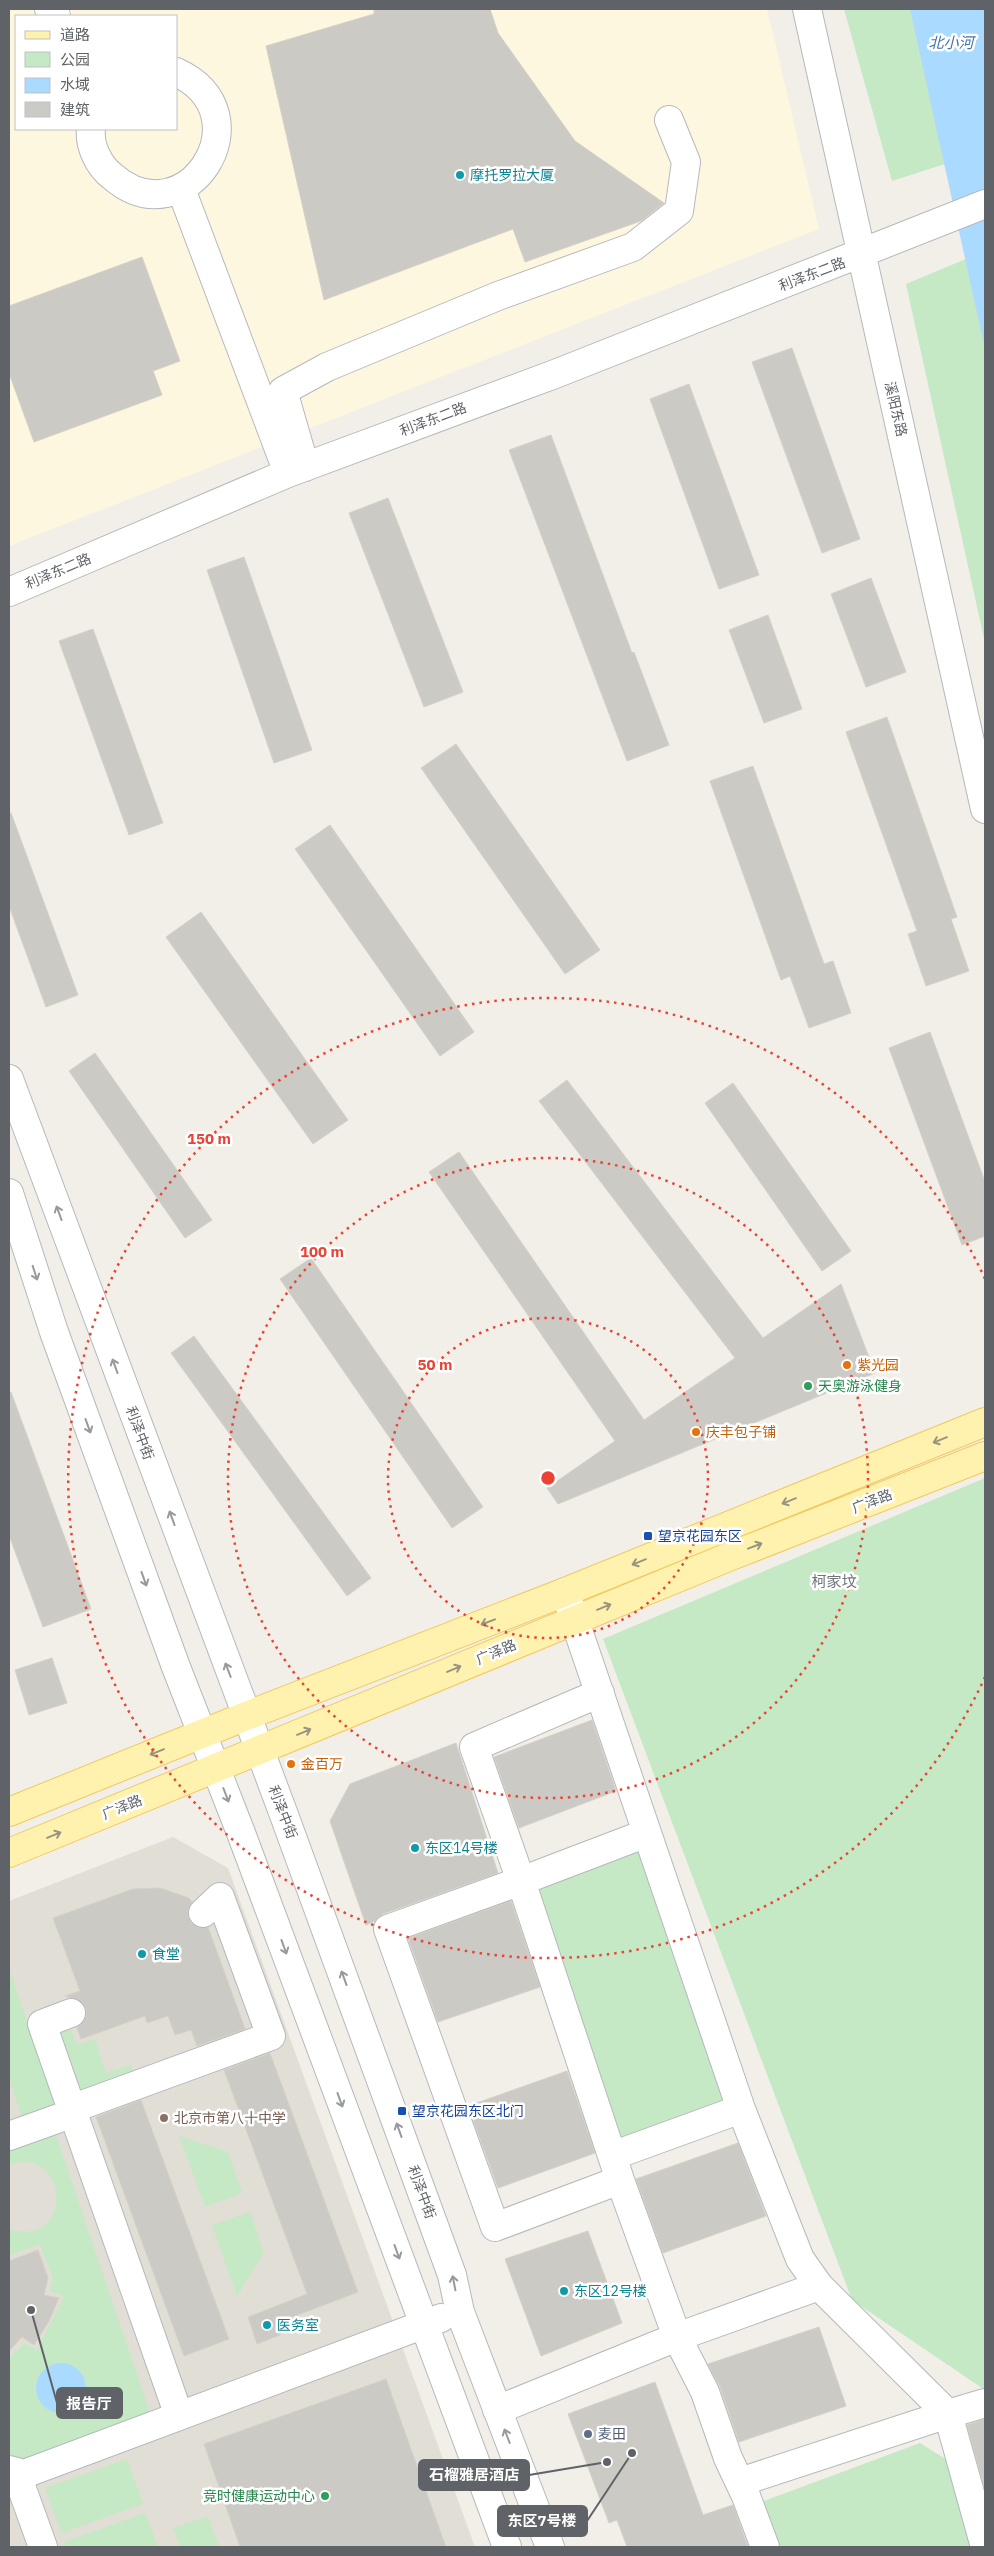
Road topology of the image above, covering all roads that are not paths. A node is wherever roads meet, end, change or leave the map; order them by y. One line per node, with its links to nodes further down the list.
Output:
1 (807, 9): 7 (street, 溪阳东路)
2 (178, 73): 5 (street)
3 (669, 120): 8 (street)
4 (91, 130): 5 (street)
5 (181, 189): 8 (street)
6 (985, 204): 7 (street, 利泽东二路)
7 (862, 255): 8 (street, 利泽东二路); 10 (street, 溪阳东路)
8 (296, 470): 9 (street, 利泽东二路)
9 (9, 592)
10 (985, 809)
11 (9, 1079): 18 (street, 利泽中街, one-way to 11)
12 (9, 1193): 19 (street, one-way to 19)
13 (985, 1422): 15 (main road, one-way to 15)
14 (985, 1456): 16 (main road, 广泽路, one-way to 14)
15 (565, 1592): 16 (street); 18 (main road, one-way to 18)
16 (575, 1619): 17 (street); 20 (main road, 广泽路, one-way to 16)
17 (600, 1693): 23 (street); 25 (street)
18 (246, 1716): 19 (main road); 20 (street, 利泽中街)
19 (202, 1734): 21 (street); 22 (main road, one-way to 22)
20 (259, 1751): 21 (main road, 广泽路); 33 (street, 利泽中街, one-way to 20)
21 (216, 1768): 24 (main road, 广泽路, one-way to 21); 34 (street, one-way to 34)
22 (9, 1812)
23 (647, 1833): 25 (street); 29 (street)
24 (9, 1853)
25 (521, 1881): 31 (street); 31 (street)
26 (203, 1913): 28 (street)
27 (71, 2013): 28 (street)
28 (71, 2109): 30 (street); 39 (street)
29 (741, 2109): 31 (street); 32 (street)
30 (9, 2136)
31 (616, 2168): 35 (street)
32 (818, 2286): 35 (street); 38 (street)
33 (460, 2312): 34 (street); 37 (street, 利泽中街)
34 (424, 2324): 39 (street); 43 (street)
35 (677, 2338): 37 (street); 41 (street)
36 (985, 2403): 38 (street)
37 (497, 2410): 44 (street, 利泽中街, one-way to 37)
38 (948, 2414): 41 (street); 46 (street)
39 (179, 2416): 40 (street)
40 (16, 2472): 42 (street)
41 (740, 2482): 45 (street)
42 (43, 2547)
43 (507, 2547)
44 (550, 2547)
45 (765, 2547)
46 (985, 2547)

